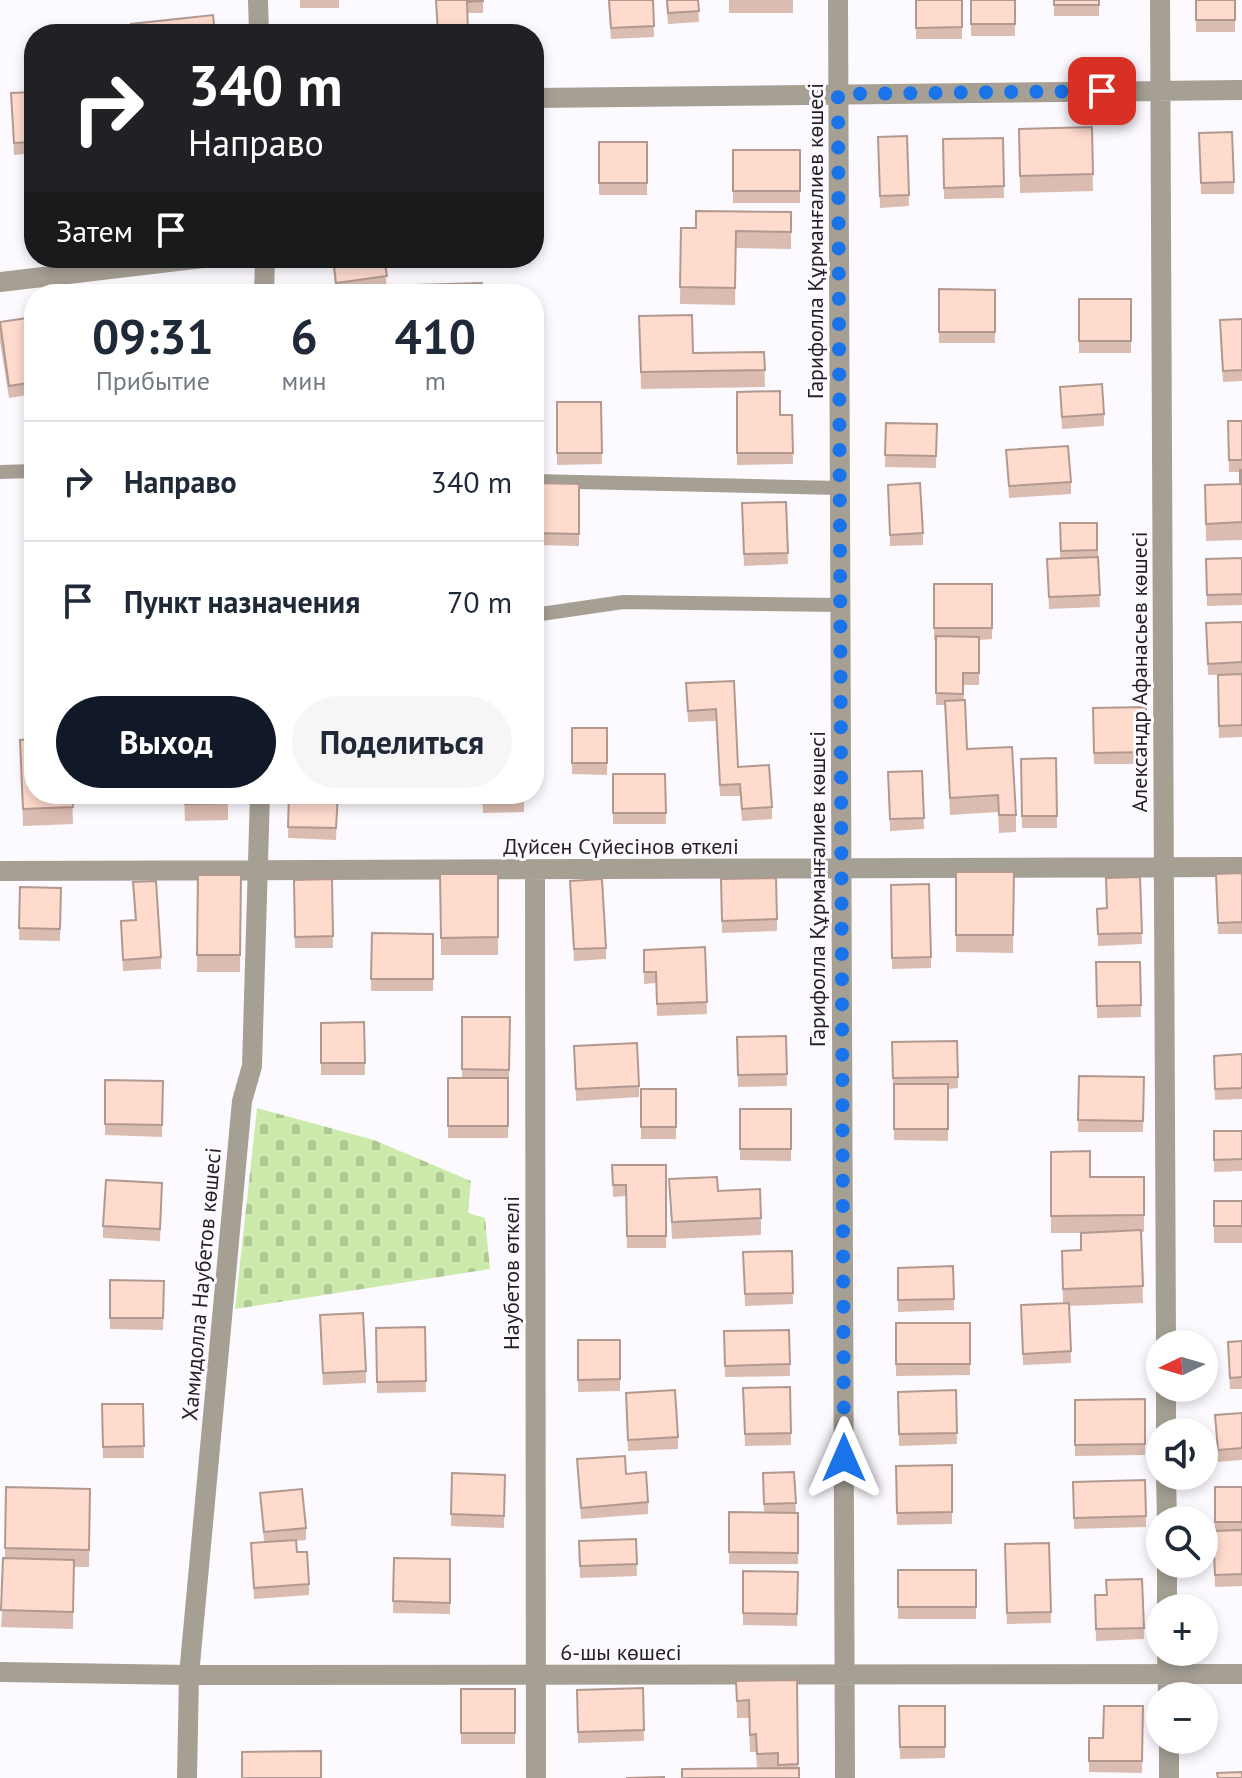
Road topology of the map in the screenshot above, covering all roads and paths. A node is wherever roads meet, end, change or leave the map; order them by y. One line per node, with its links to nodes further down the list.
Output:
1 (258, 0): 4 (street)
2 (838, 0): 7 (street, Гарифолла Құрманғалиев көшесі)
3 (1160, 0): 6 (street, Александр Афанасьев көшесі)
4 (259, 24)
5 (1242, 90): 6 (street)
6 (1160, 91): 7 (street); 18 (street, Александр Афанасьев көшесі)
7 (838, 94): 8 (street); 14 (street, Гарифолла Құрманғалиев көшесі)
8 (544, 98)
9 (118, 268): 10 (street)
10 (0, 282)
11 (24, 471): 12 (lane)
12 (0, 472)
13 (544, 481): 14 (lane)
14 (840, 488): 15 (street, Гарифолла Құрманғалиев көшесі)
15 (840, 605): 16 (lane); 20 (street, Гарифолла Құрманғалиев көшесі)
16 (544, 614)
17 (260, 804): 21 (street, Хамидолла Наубетов көшесі)
18 (1164, 867): 19 (street, Дүйсен Сүйесінов өткелі); 20 (street, Дүйсен Сүйесінов өткелі); 24 (street, Александр Афанасьев көшесі)
19 (1242, 867)
20 (841, 869): 22 (street, Дүйсен Сүйесінов өткелі); 29 (street, Гарифолла Құрманғалиев көшесі)
21 (259, 870): 22 (street, Дүйсен Сүйесінов өткелі); 23 (street, Дүйсен Сүйесінов өткелі); 28 (street, Хамидолла Наубетов көшесі)
22 (535, 870): 31 (street, Наубетов өткелі)
23 (0, 871)
24 (1166, 1330)
25 (1167, 1666): 30 (street)
26 (0, 1672): 28 (street, 6-шы көшесі)
27 (1242, 1674): 30 (street, 6-шы көшесі)
28 (189, 1675): 31 (street, 6-шы көшесі); 34 (street, Хамидолла Наубетов көшесі)
29 (844, 1675): 30 (street, 6-шы көшесі); 31 (street, 6-шы көшесі); 36 (street, Гарифолла Құрманғалиев көшесі)
30 (1167, 1675): 32 (street)
31 (535, 1676): 35 (street, Наубетов өткелі)
32 (1167, 1682)
33 (1169, 1754): 37 (street)
34 (187, 1778)
35 (536, 1778)
36 (845, 1778)
37 (1169, 1778)

